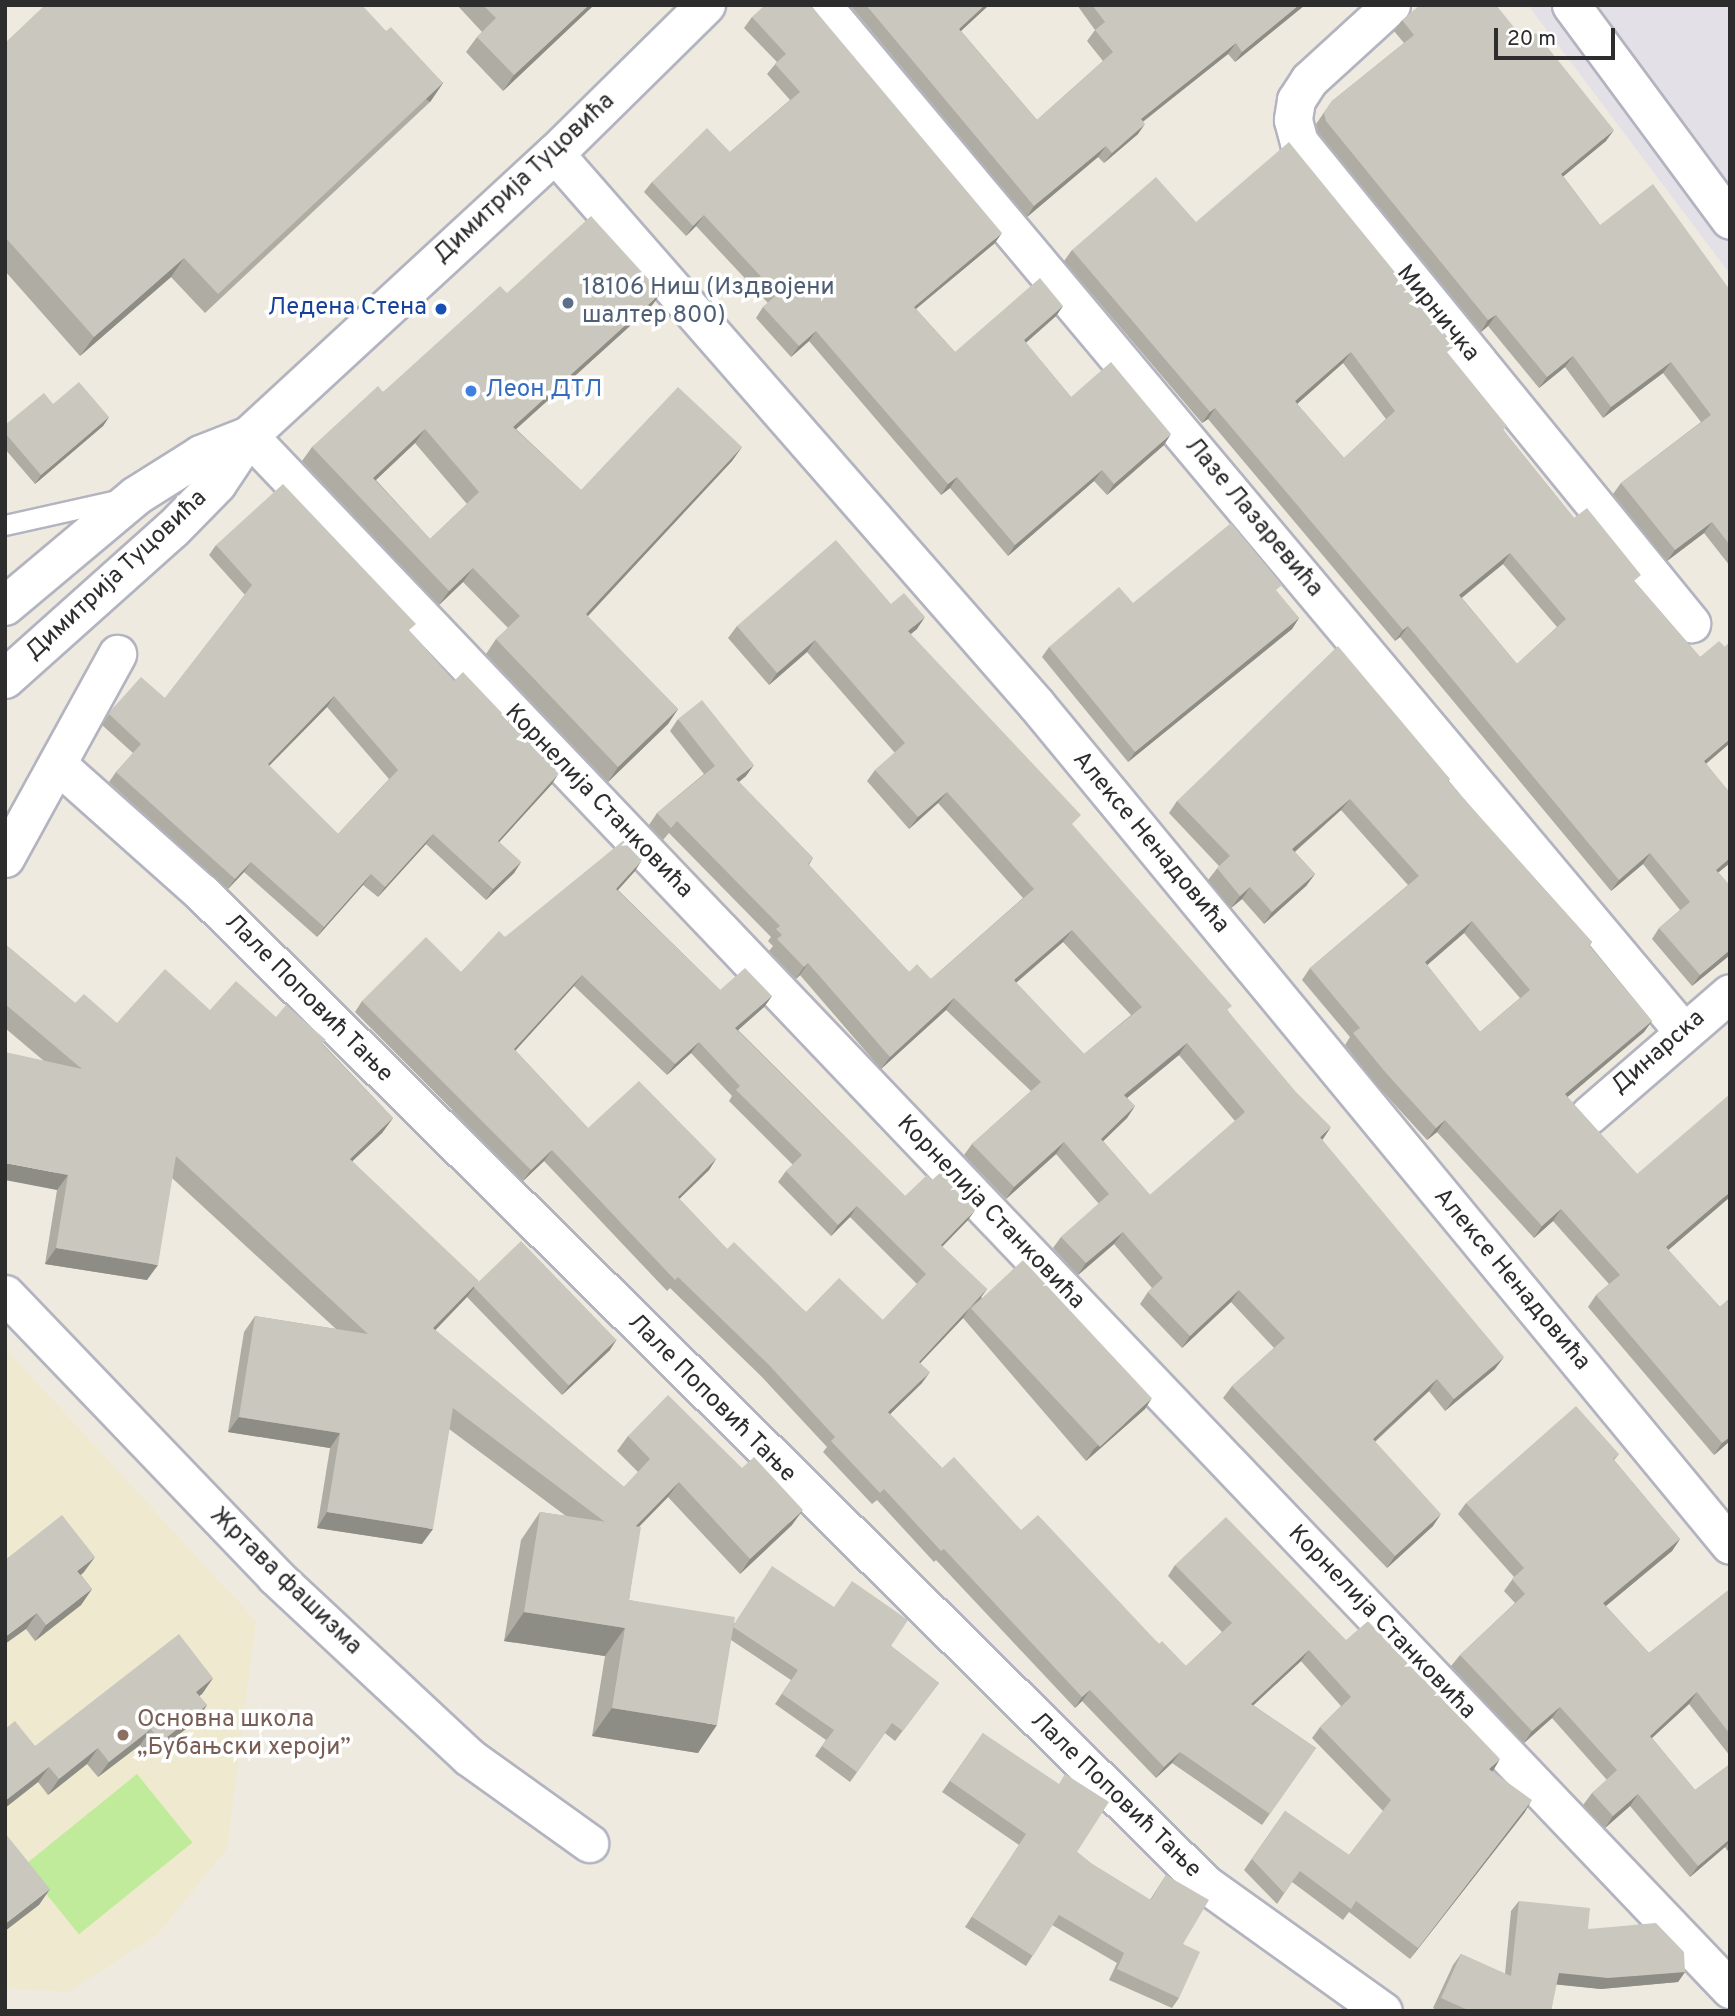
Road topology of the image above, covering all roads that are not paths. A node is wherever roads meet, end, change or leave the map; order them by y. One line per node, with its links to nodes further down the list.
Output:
1 (706, 5): 5 (main road, Димитрија Туцовића)
2 (822, 5): 17 (street, Лазе Лазаревића)
3 (1391, 5): 11 (street, Мирничка)
4 (1571, 5): 6 (street)
5 (555, 154): 7 (main road, Димитрија Туцовића); 20 (street, Алексе Ненадовића)
6 (1730, 220)
7 (249, 436): 8 (main road, Димитрија Туцовића); 13 (main road, Димитрија Туцовића); 22 (street, Корнелија Станковића)
8 (136, 496): 9 (lane); 10 (main road, Димитрија Туцовића)
9 (5, 525)
10 (5, 606)
11 (1691, 622)
12 (117, 654): 14 (street)
13 (5, 679)
14 (57, 764): 15 (street); 23 (street, Лале Поповић Тање)
15 (5, 858)
16 (1730, 993): 17 (street, Динарска)
17 (1683, 1031): 18 (street, Динарска)
18 (1589, 1115)
19 (5, 1294): 21 (street, Жртава фашизма)
20 (1730, 1545)
21 (589, 1843)
22 (1730, 1989)
23 (1383, 2011)

